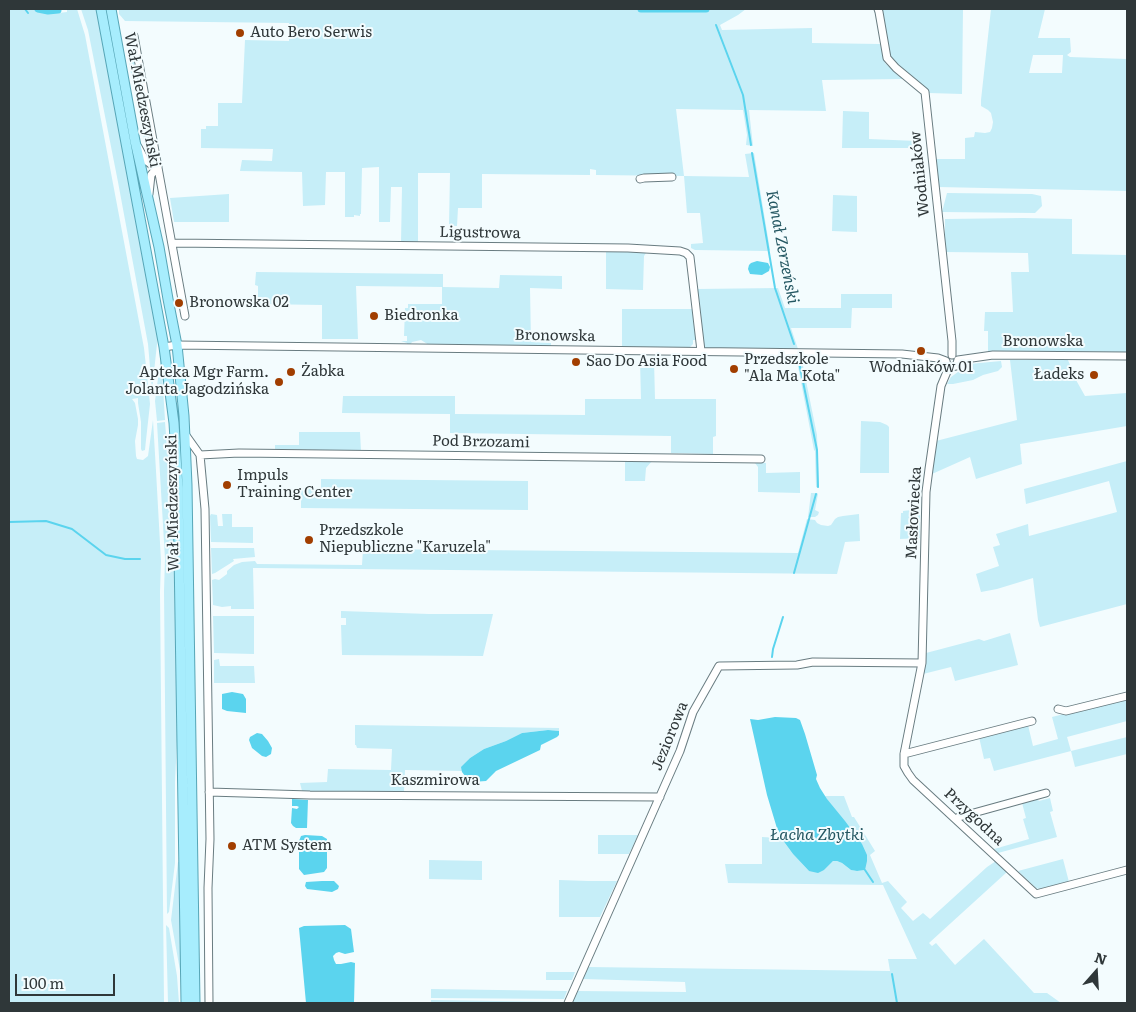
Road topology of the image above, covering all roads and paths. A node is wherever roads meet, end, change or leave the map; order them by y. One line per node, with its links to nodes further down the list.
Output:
1 (101, 9): 13 (main road, Wał Miedzeszyński)
2 (110, 9): 5 (main road, Wał Miedzeszyński)
3 (878, 9): 15 (street, Wodniaków)
4 (134, 36): 6 (street, Wał Miedzeszyński)
5 (135, 141): 6 (street); 9 (main road, Wał Miedzeszyński)
6 (158, 168): 9 (street); 10 (street, Wał Miedzeszyński)
7 (672, 177): 8 (street)
8 (640, 179)
9 (148, 199): 12 (main road, Wał Miedzeszyński)
10 (172, 243): 11 (street, Wał Miedzeszyński); 14 (street, Ligustrowa)
11 (185, 316)
12 (177, 345): 13 (street, Bronowska); 14 (street, Bronowska); 19 (main road, Wał Miedzeszyński)
13 (164, 347): 32 (main road, Wał Miedzeszyński)
14 (701, 351): 18 (street, Bronowska)
15 (952, 355): 17 (street); 18 (street)
16 (1127, 356): 17 (street, Bronowska)
17 (958, 360): 18 (street, Bronowska)
18 (947, 364): 22 (street, Masłowiecka)
19 (186, 434): 20 (street); 33 (main road, Wał Miedzeszyński)
20 (200, 455): 21 (street, Pod Brzozami); 27 (street)
21 (762, 459)
22 (922, 663): 26 (street, Przygodna); 29 (street, Jeziorowa)
23 (1127, 696): 24 (street)
24 (1058, 710)
25 (1032, 721): 26 (street)
26 (904, 754): 30 (street, Przygodna)
27 (209, 792): 29 (street, Kaszmirowa); 34 (street)
28 (1046, 793): 30 (street)
29 (660, 797): 35 (street, Jeziorowa)
30 (956, 819): 31 (street, Przygodna)
31 (1127, 870)
32 (186, 1003)
33 (195, 1003)
34 (209, 1003)
35 (568, 1003)

